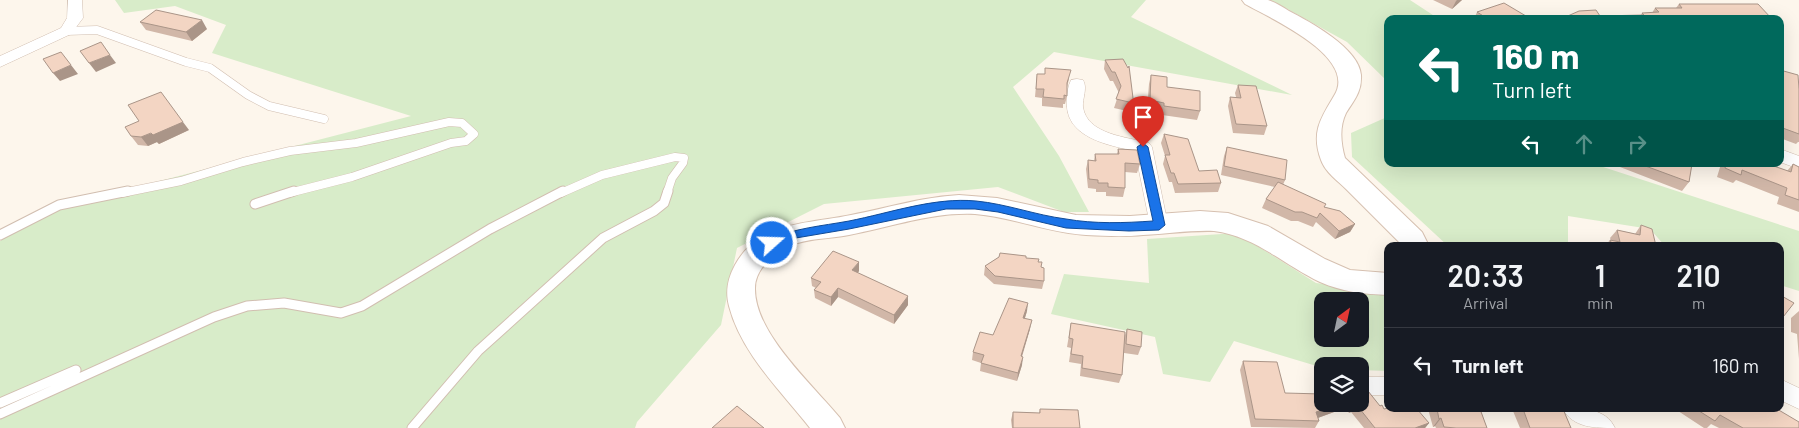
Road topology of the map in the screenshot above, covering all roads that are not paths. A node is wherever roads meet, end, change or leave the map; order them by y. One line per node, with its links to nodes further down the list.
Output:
1 (75, 0): 3 (street)
2 (1252, 0): 12 (main road)
3 (66, 30): 4 (street); 6 (lane)
4 (0, 62)
5 (1077, 84): 10 (street)
6 (324, 119)
7 (1784, 157): 8 (street)
8 (1799, 163)
9 (255, 204): 11 (lane)
10 (1159, 225): 13 (main road); 23 (main road)
11 (0, 236)
12 (1414, 242)
13 (1384, 284)
14 (76, 370): 19 (lane)
15 (1369, 386): 16 (street)
16 (1384, 386)
17 (1784, 391): 18 (street)
18 (1799, 400)
19 (0, 403)
20 (1579, 412): 24 (street)
21 (0, 414): 22 (lane)
22 (412, 428)
23 (829, 428)
24 (1604, 428)

